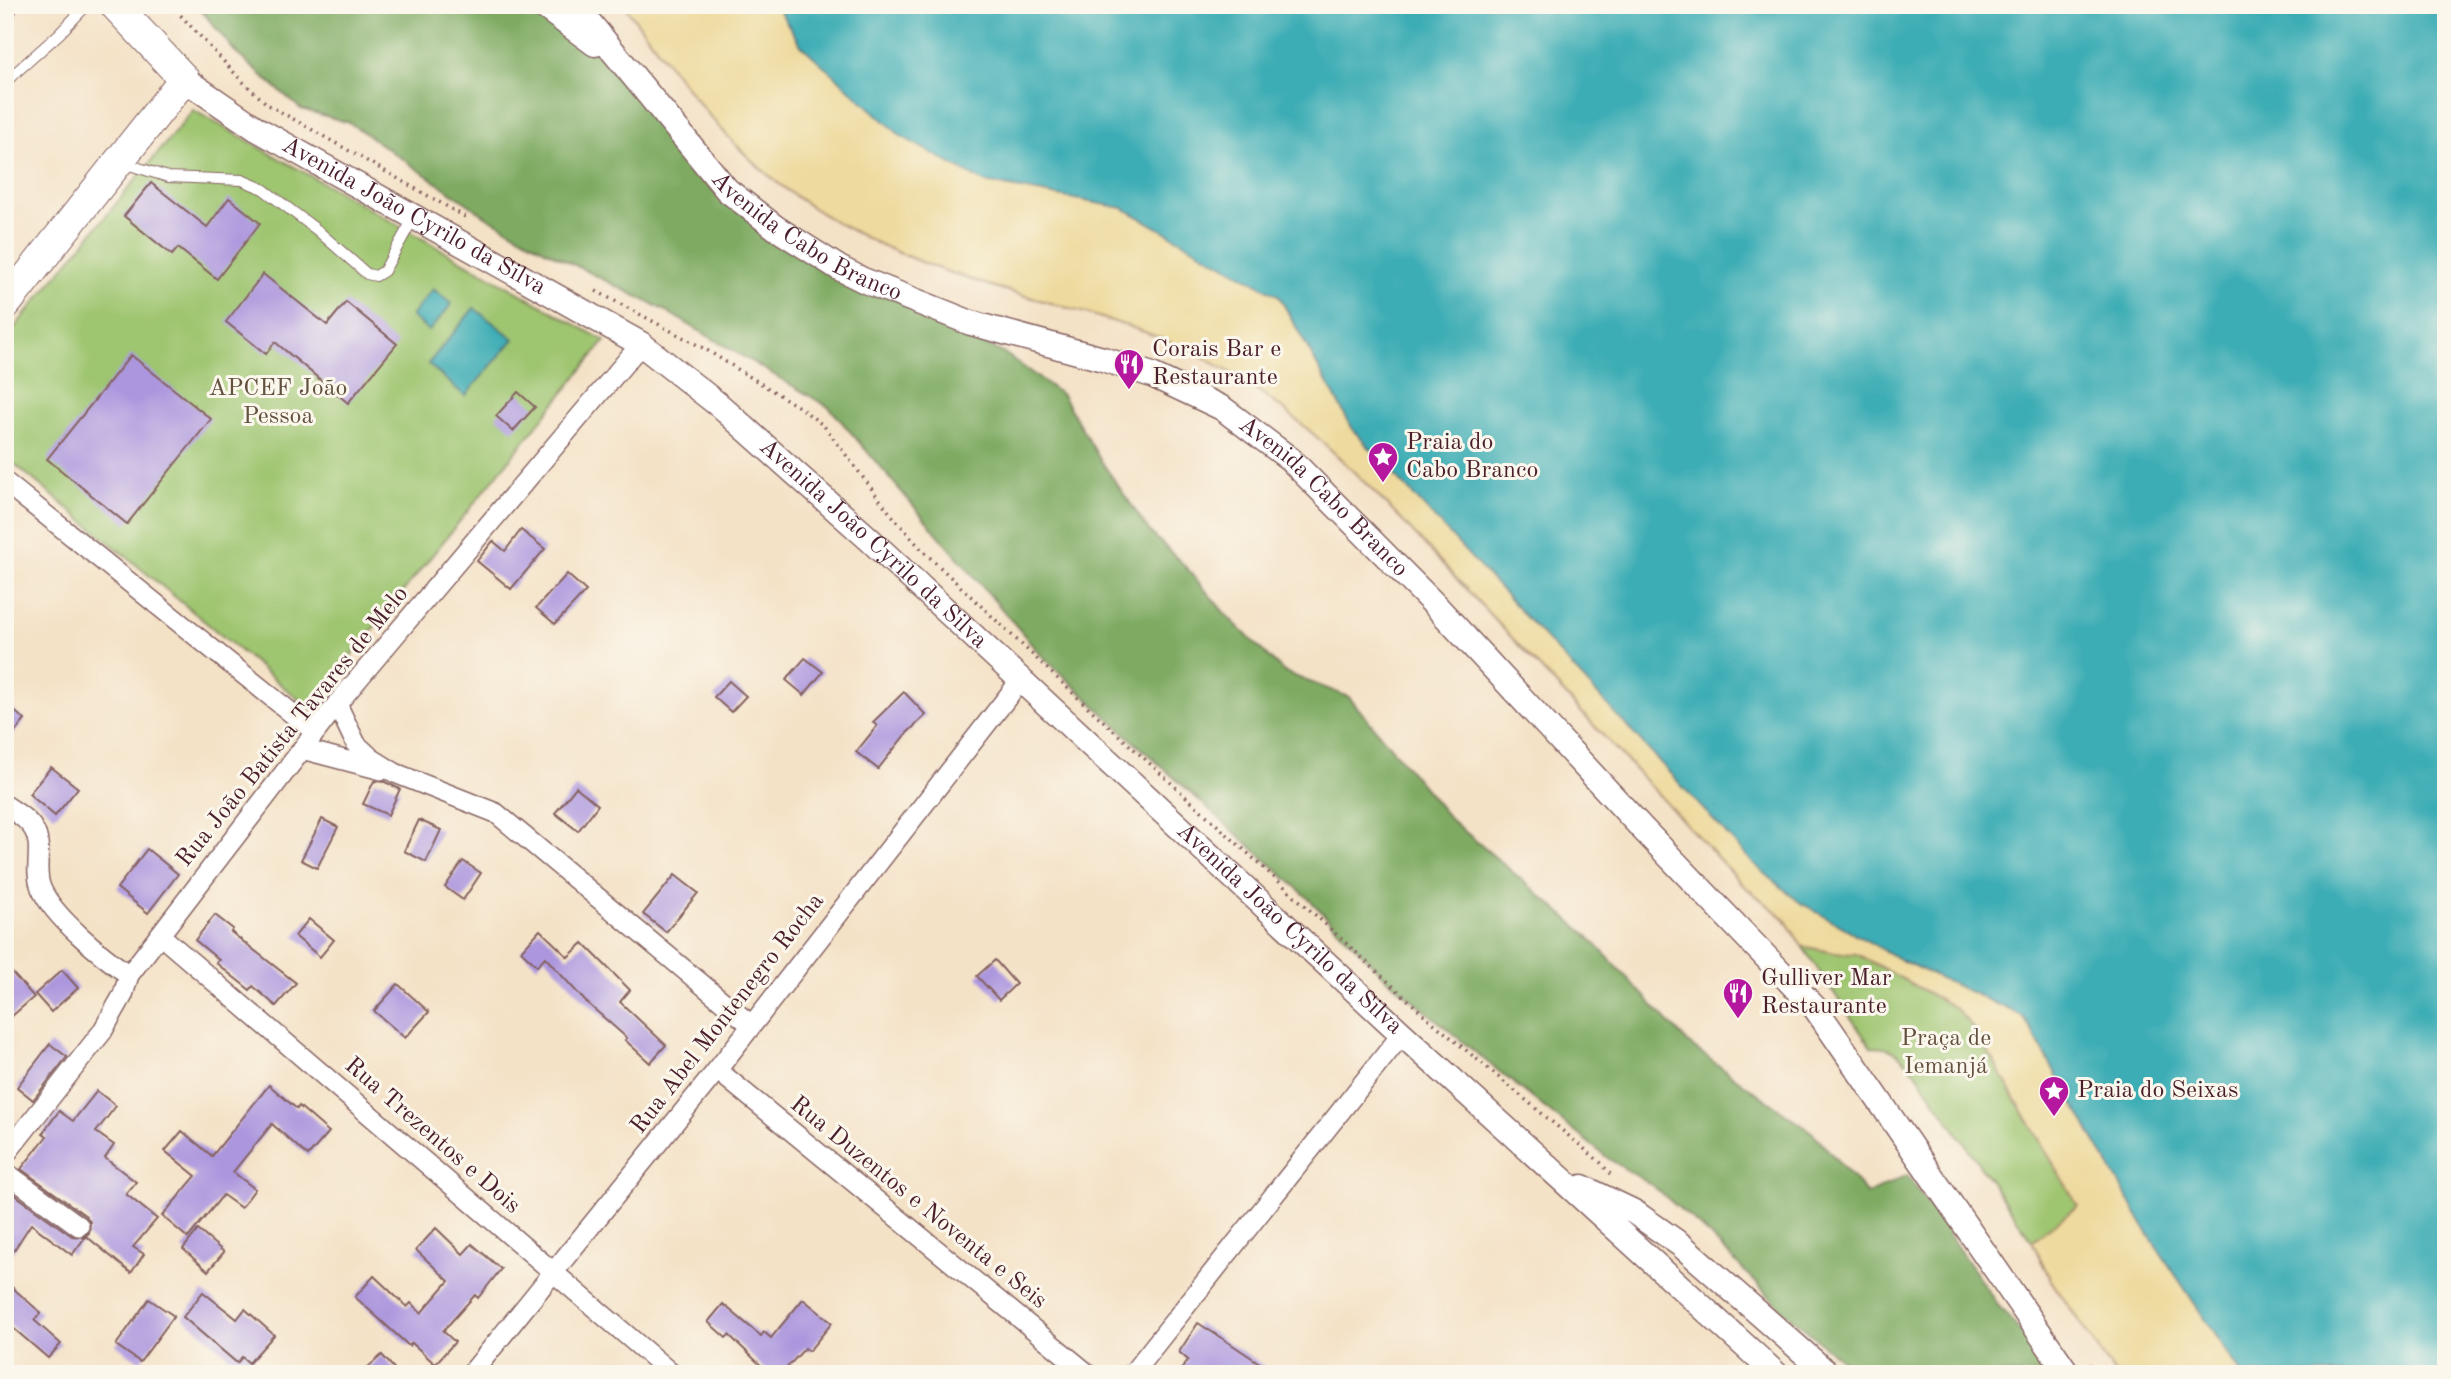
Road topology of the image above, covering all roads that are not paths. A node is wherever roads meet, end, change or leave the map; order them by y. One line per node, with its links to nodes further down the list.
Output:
1 (14, 5): 6 (lane)
2 (87, 5): 9 (lane)
3 (114, 5): 8 (main road, Avenida João Cyrilo da Silva)
4 (542, 5): 7 (street)
5 (575, 5): 7 (street, Avenida Cabo Branco)
6 (5, 21)
7 (630, 73): 31 (street, Avenida Cabo Branco)
8 (184, 79): 10 (main road); 11 (street, Avenida João Cyrilo da Silva)
9 (5, 82)
10 (119, 162): 11 (lane); 12 (main road)
11 (414, 217): 13 (street, Avenida João Cyrilo da Silva)
12 (5, 305)
13 (641, 344): 15 (street, Avenida João Cyrilo da Silva); 16 (street, Rua João Batista Tavares de Melo)
14 (5, 482): 17 (street)
15 (1020, 681): 23 (street, Rua Abel Montenegro Rocha); 24 (street, Avenida João Cyrilo da Silva)
16 (337, 704): 17 (street, Rua João Batista Tavares de Melo); 19 (street)
17 (315, 732): 18 (street, Rua João Batista Tavares de Melo)
18 (302, 749): 19 (street); 21 (street, Rua João Batista Tavares de Melo)
19 (395, 773): 23 (street)
20 (5, 804): 22 (street)
21 (160, 935): 22 (street, Rua João Batista Tavares de Melo); 30 (street, Rua Trezentos e Dois)
22 (129, 975): 26 (street, Rua João Batista Tavares de Melo)
23 (751, 1025): 25 (street, Rua Abel Montenegro Rocha)
24 (1402, 1034): 28 (street, Avenida João Cyrilo da Silva); 35 (street)
25 (717, 1070): 30 (street, Rua Abel Montenegro Rocha); 34 (street, Rua Duzentos e Noventa e Seis)
26 (5, 1155)
27 (5, 1172): 29 (street)
28 (1562, 1178): 36 (street, Avenida João Cyrilo da Silva); 37 (street, Avenida João Cyrilo da Silva)
29 (79, 1226)
30 (554, 1273): 32 (street, Rua Abel Montenegro Rocha); 33 (street, Rua Trezentos e Dois)
31 (2078, 1368)
32 (471, 1374)
33 (673, 1374)
34 (1088, 1374)
35 (1132, 1374)
36 (1776, 1374)
37 (1828, 1374)

